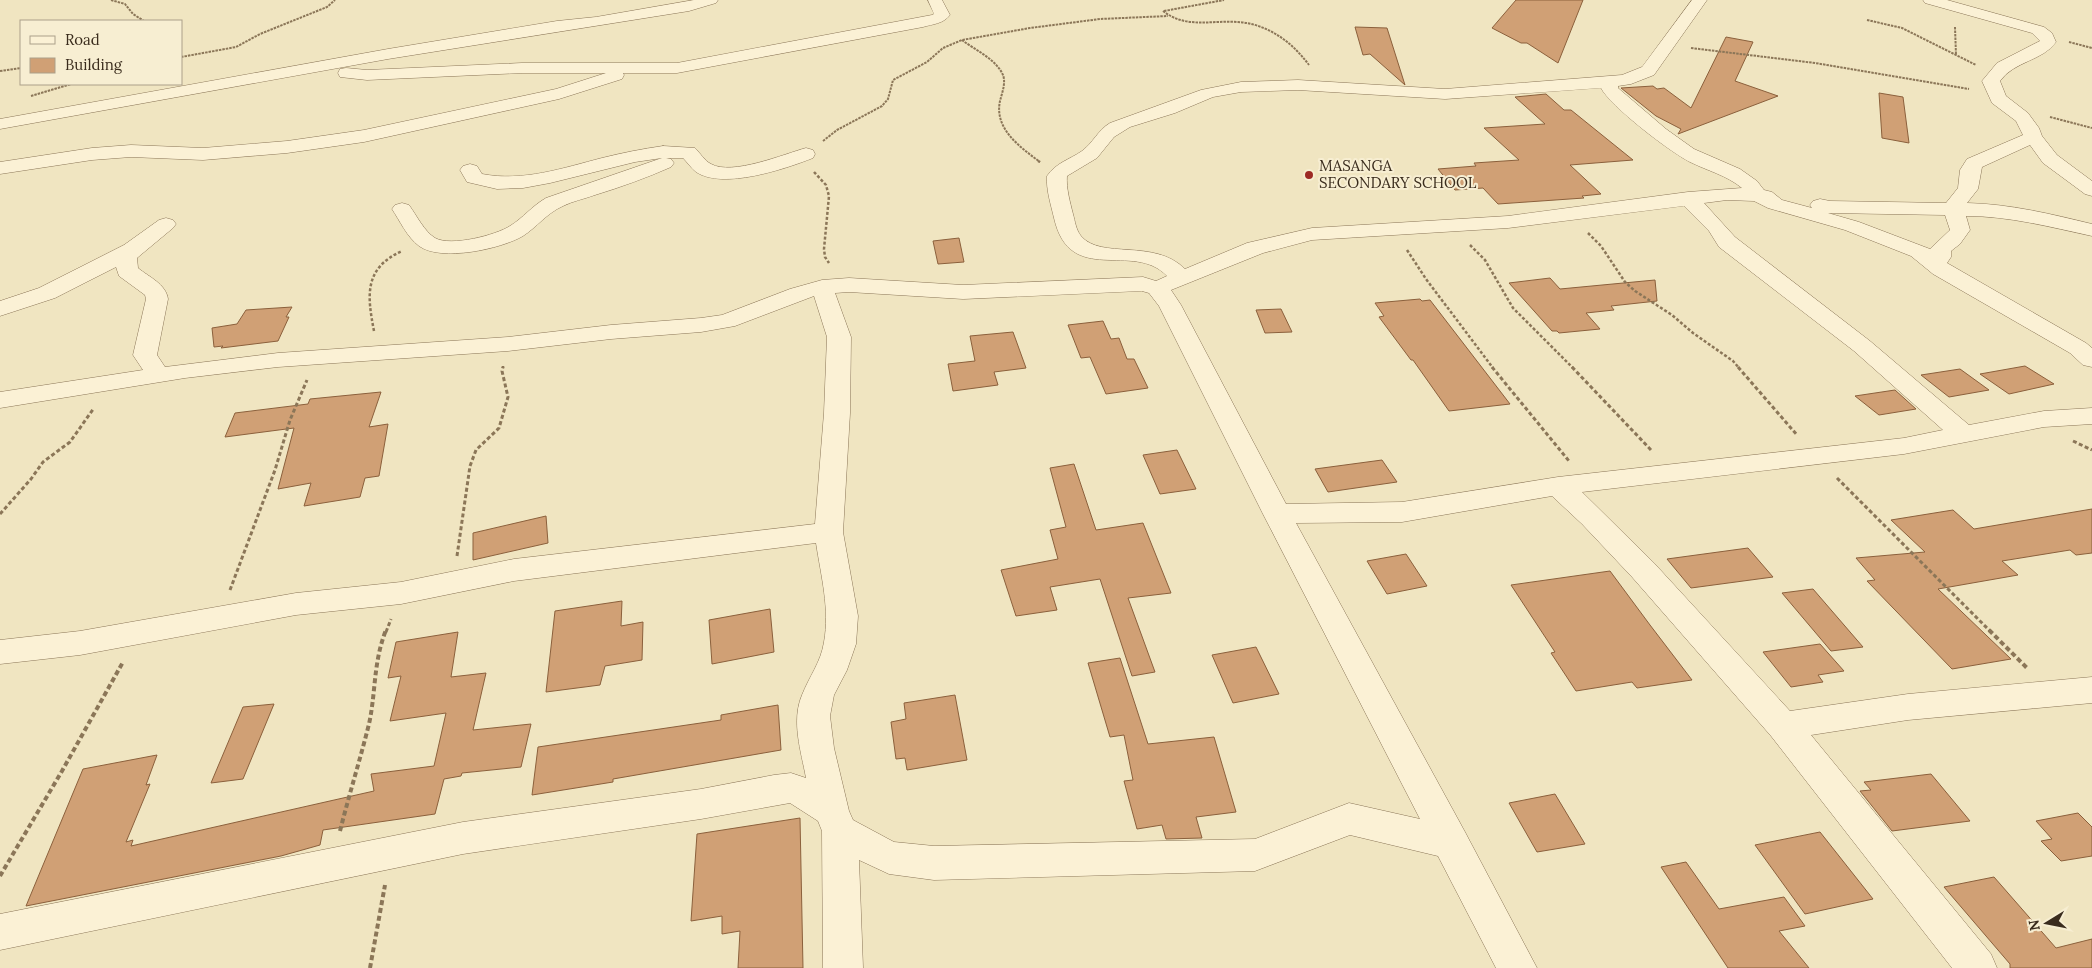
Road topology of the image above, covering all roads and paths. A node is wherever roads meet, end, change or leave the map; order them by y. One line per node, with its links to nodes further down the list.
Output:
1 (111, 0): 10 (path)
2 (335, 0): 14 (path)
3 (711, 0): 8 (street)
4 (935, 0): 16 (street)
5 (1224, 0): 9 (path)
6 (1700, 0): 13 (street)
7 (1930, 0): 21 (street)
8 (692, 3): 17 (street)
9 (1168, 16): 12 (path); 20 (path)
10 (142, 20)
11 (1867, 20): 21 (path)
12 (962, 40): 27 (path); 30 (path)
13 (1667, 43): 21 (path); 22 (street)
14 (182, 57)
15 (20, 68): 18 (path)
16 (634, 68): 17 (street); 28 (street)
17 (307, 69): 24 (street)
18 (0, 71)
19 (68, 85): 23 (path)
20 (1308, 86): 22 (street); 30 (street)
21 (1994, 88): 25 (street)
22 (1613, 90): 33 (street)
23 (32, 96)
24 (0, 124)
25 (2033, 137): 31 (street); 32 (street)
26 (688, 152): 27 (street); 29 (street); 43 (street)
27 (806, 154): 48 (path)
28 (0, 168)
29 (470, 170)
30 (1057, 176): 46 (street)
31 (1968, 189): 35 (street); 37 (street)
32 (2092, 190)
33 (1758, 195): 34 (street); 35 (street); 45 (street)
34 (1688, 198): 38 (street); 59 (street)
35 (1953, 208): 37 (street); 45 (street)
36 (402, 209): 43 (street)
37 (2010, 213): 42 (street)
38 (1570, 215): 40 (street); 60 (path)
39 (166, 224): 44 (street)
40 (1452, 227): 41 (street); 61 (path)
41 (1385, 229): 46 (street); 62 (path)
42 (2092, 230)
43 (428, 242): 52 (path)
44 (132, 250): 50 (street); 55 (street)
45 (1934, 262): 54 (street)
46 (1182, 278): 49 (street)
47 (822, 287): 48 (street); 51 (street); 65 (street)
48 (871, 287): 49 (street)
49 (1157, 288): 64 (street)
50 (0, 309)
51 (508, 344): 52 (street); 66 (path)
52 (380, 353): 53 (street)
53 (318, 357): 55 (street); 68 (path)
54 (2092, 360)
55 (158, 375): 56 (street)
56 (111, 382): 57 (street); 63 (path)
57 (0, 400)
58 (2092, 416): 59 (street)
59 (1964, 435): 60 (street)
60 (1816, 456): 61 (street); 72 (path)
61 (1671, 472): 62 (street)
62 (1573, 484): 64 (street); 73 (street)
63 (0, 514)
64 (1277, 514): 75 (street)
65 (829, 532): 66 (street); 74 (street)
66 (456, 582): 67 (street)
67 (401, 593): 68 (street); 77 (path)
68 (220, 618): 69 (street)
69 (144, 630): 70 (street); 78 (path)
70 (0, 652)
71 (2092, 690): 72 (street)
72 (2053, 694): 73 (street)
73 (1783, 726): 83 (street)
74 (835, 821): 75 (street); 76 (street); 81 (street)
75 (1452, 843): 82 (street)
76 (391, 853): 77 (street); 80 (path)
77 (332, 865): 79 (street)
78 (0, 876)
79 (0, 932)
80 (370, 968)
81 (843, 968)
82 (1517, 968)
83 (1977, 968)

